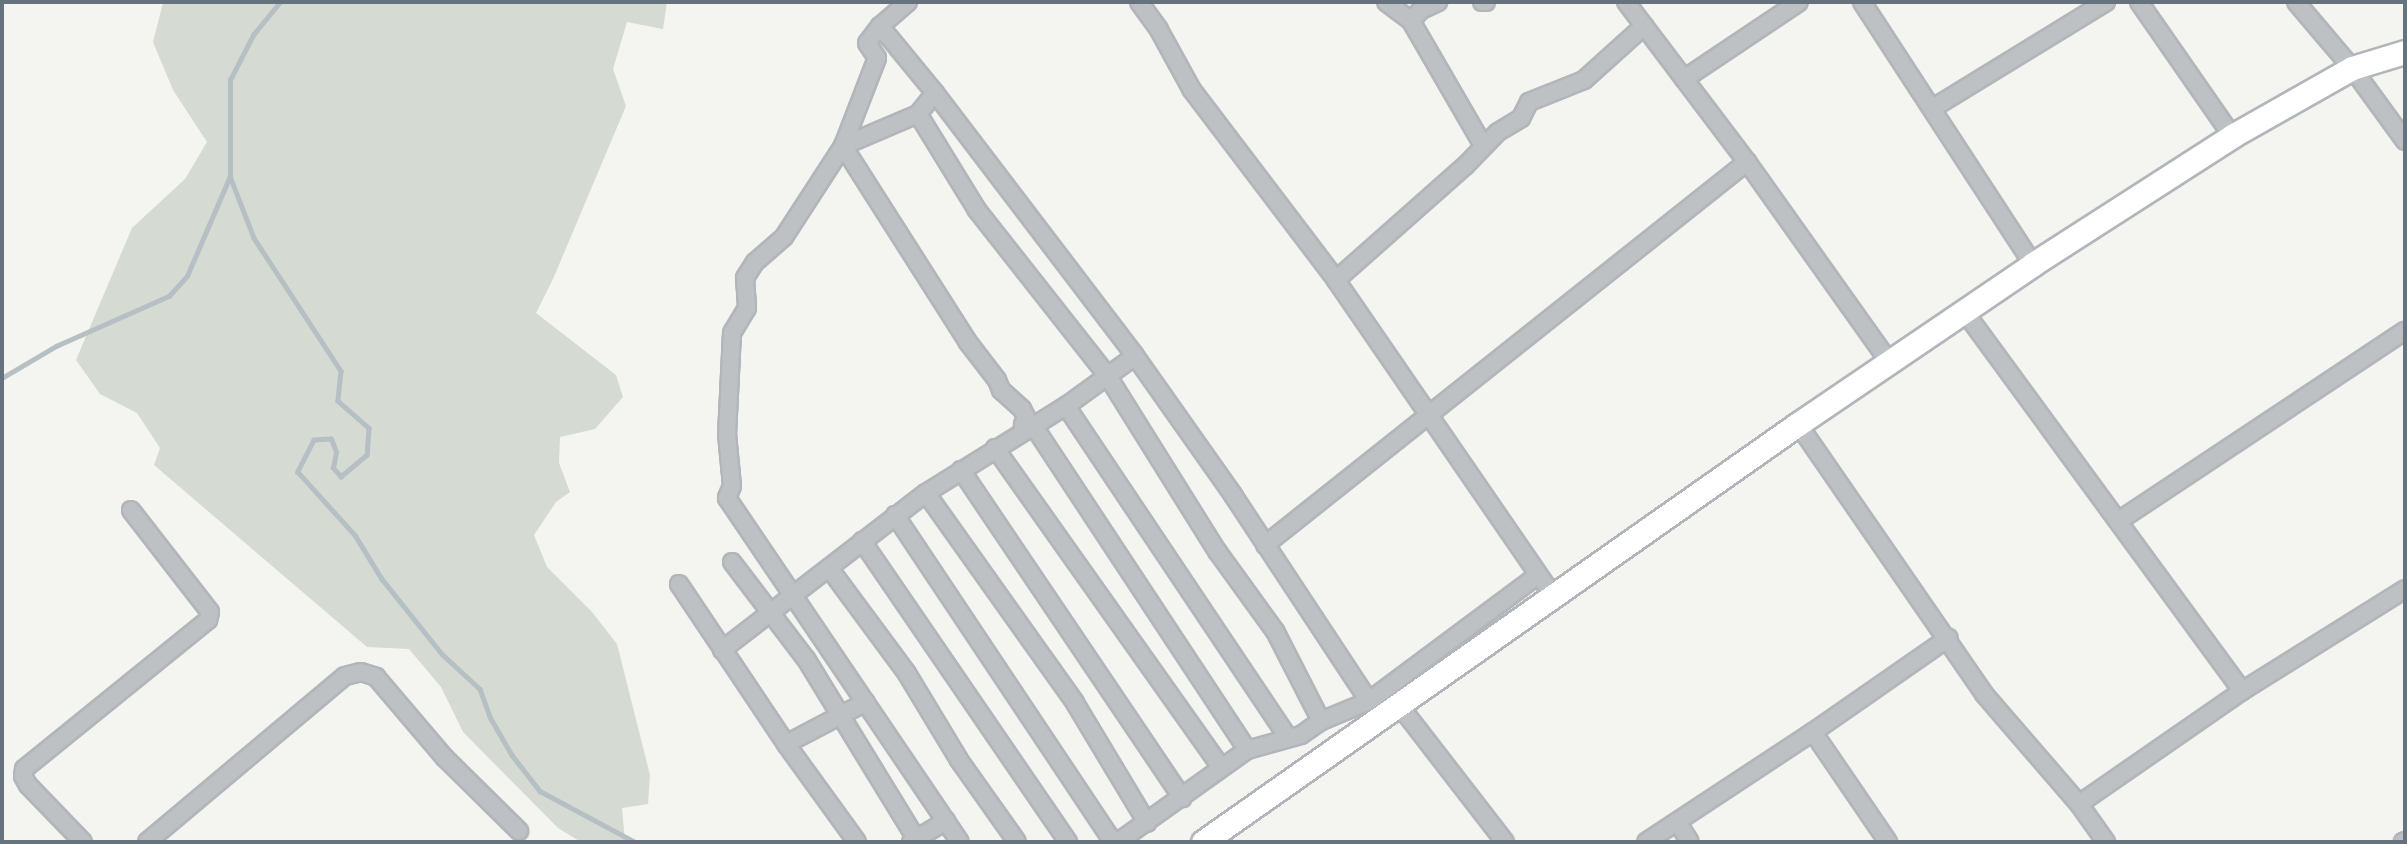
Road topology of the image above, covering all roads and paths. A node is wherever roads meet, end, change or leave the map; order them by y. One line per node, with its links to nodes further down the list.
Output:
1 (1139, 2): 26 (street)
2 (1386, 2): 11 (street)
3 (1437, 2): 11 (street)
4 (1626, 2): 13 (street)
5 (1799, 2): 16 (street)
6 (1862, 2): 18 (street)
7 (2106, 2): 18 (street)
8 (2139, 2): 20 (street)
9 (2296, 2): 15 (street)
10 (905, 3): 12 (street)
11 (1411, 21): 22 (street)
12 (880, 26): 17 (street); 23 (street)
13 (1644, 26): 16 (street); 22 (street)
14 (2405, 52): 15 (main road)
15 (2352, 68): 20 (main road); 21 (street)
16 (1684, 79): 24 (street)
17 (935, 93): 19 (street); 29 (street)
18 (1933, 108): 25 (street)
19 (918, 114): 23 (street); 31 (street)
20 (2232, 135): 25 (main road)
21 (2405, 141)
22 (1483, 145): 26 (street)
23 (843, 146): 35 (street); 49 (street)
24 (1747, 162): 30 (street); 33 (street)
25 (2033, 264): 27 (main road)
26 (1336, 281): 33 (street)
27 (1964, 311): 30 (main road); 41 (street)
28 (2405, 331): 41 (street)
29 (1135, 356): 31 (street); 43 (street)
30 (1889, 362): 34 (main road)
31 (1107, 375): 32 (street); 59 (street)
32 (1066, 406): 35 (street); 61 (street)
33 (1429, 413): 43 (street); 46 (street)
34 (1798, 424): 50 (main road); 52 (street)
35 (1033, 425): 36 (street); 63 (street)
36 (995, 447): 37 (street); 64 (street)
37 (961, 470): 38 (street); 65 (street)
38 (926, 493): 40 (street); 68 (street)
39 (131, 510): 72 (street)
40 (895, 515): 42 (street); 78 (street)
41 (2120, 520): 54 (street)
42 (862, 541): 45 (street); 77 (street)
43 (1265, 545): 55 (street)
44 (732, 562): 51 (street)
45 (829, 568): 49 (street); 76 (street)
46 (1537, 576): 50 (street); 55 (street)
47 (679, 584): 53 (street)
48 (2405, 589): 54 (street)
49 (792, 595): 51 (street); 56 (street)
50 (1553, 597): 57 (main road)
51 (768, 613): 53 (street); 58 (street)
52 (1948, 638): 60 (street); 66 (street)
53 (722, 650): 62 (street)
54 (2242, 691): 66 (street)
55 (1368, 701): 59 (street)
56 (866, 702): 58 (street); 67 (street)
57 (1399, 705): 79 (main road); 80 (street)
58 (842, 717): 62 (street); 71 (street)
59 (1321, 721): 61 (street)
60 (1813, 732): 69 (street); 83 (street)
61 (1288, 737): 63 (street)
62 (786, 744): 74 (street)
63 (1247, 750): 64 (street)
64 (1221, 767): 65 (street)
65 (1182, 797): 68 (street)
66 (2079, 804): 84 (street)
67 (946, 821): 71 (street); 75 (street)
68 (1147, 823): 78 (street)
69 (1678, 823): 81 (street); 82 (street)
70 (519, 831): 73 (street)
71 (915, 841)
72 (83, 842)
73 (147, 842)
74 (857, 842)
75 (960, 842)
76 (1017, 842)
77 (1068, 842)
78 (1115, 842)
79 (1203, 842)
80 (1505, 842)
81 (1646, 842)
82 (1690, 842)
83 (1888, 842)
84 (2106, 842)

